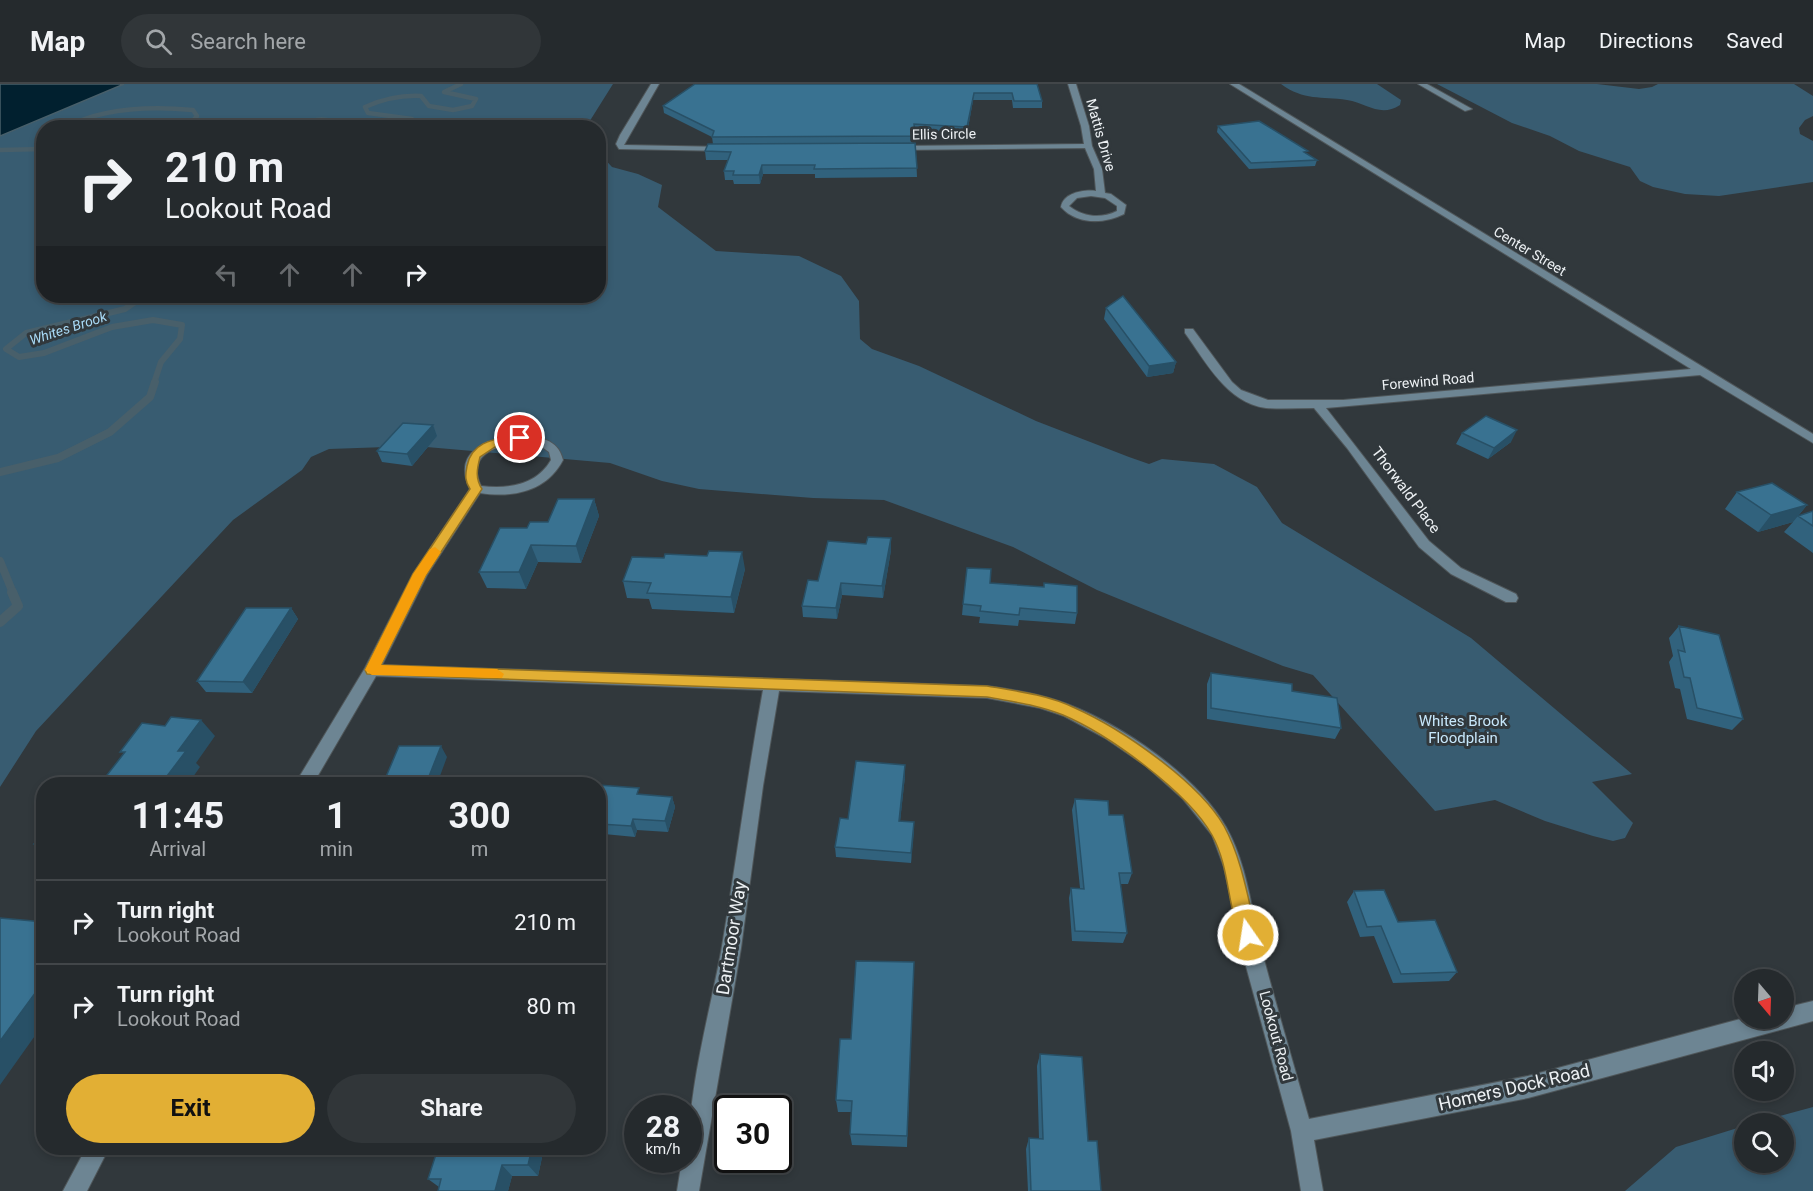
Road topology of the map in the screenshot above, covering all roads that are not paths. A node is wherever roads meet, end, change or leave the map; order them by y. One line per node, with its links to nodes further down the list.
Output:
1 (655, 84): 8 (street)
2 (1072, 84): 6 (street, Mattis Drive)
3 (1234, 84): 11 (street, Center Street)
4 (1422, 84): 5 (street)
5 (1468, 109)
6 (1088, 146): 7 (street, Ellis Circle); 9 (street, Mattis Drive)
7 (882, 148)
8 (740, 149)
9 (1101, 194): 9 (street, Mattis Drive)
10 (1189, 332): 12 (street, Forewind Road)
11 (1702, 371): 12 (street, Forewind Road); 13 (street, Center Street)
12 (1318, 405): 15 (street, Thorwald Place)
13 (1813, 439)
14 (476, 489): 14 (street); 16 (street)
15 (1511, 598)
16 (372, 670): 17 (street, Lookout Road); 18 (street)
17 (772, 685): 22 (street, Lookout Road); 25 (street, Dartmoor Way)
18 (308, 777)
19 (1813, 1011): 20 (street, Homers Dock Road)
20 (1794, 1015)
21 (1742, 1029): 22 (street, Homers Dock Road)
22 (1302, 1131): 26 (street)
23 (94, 1155): 24 (street)
24 (74, 1191)
25 (688, 1191)
26 (1312, 1191)

